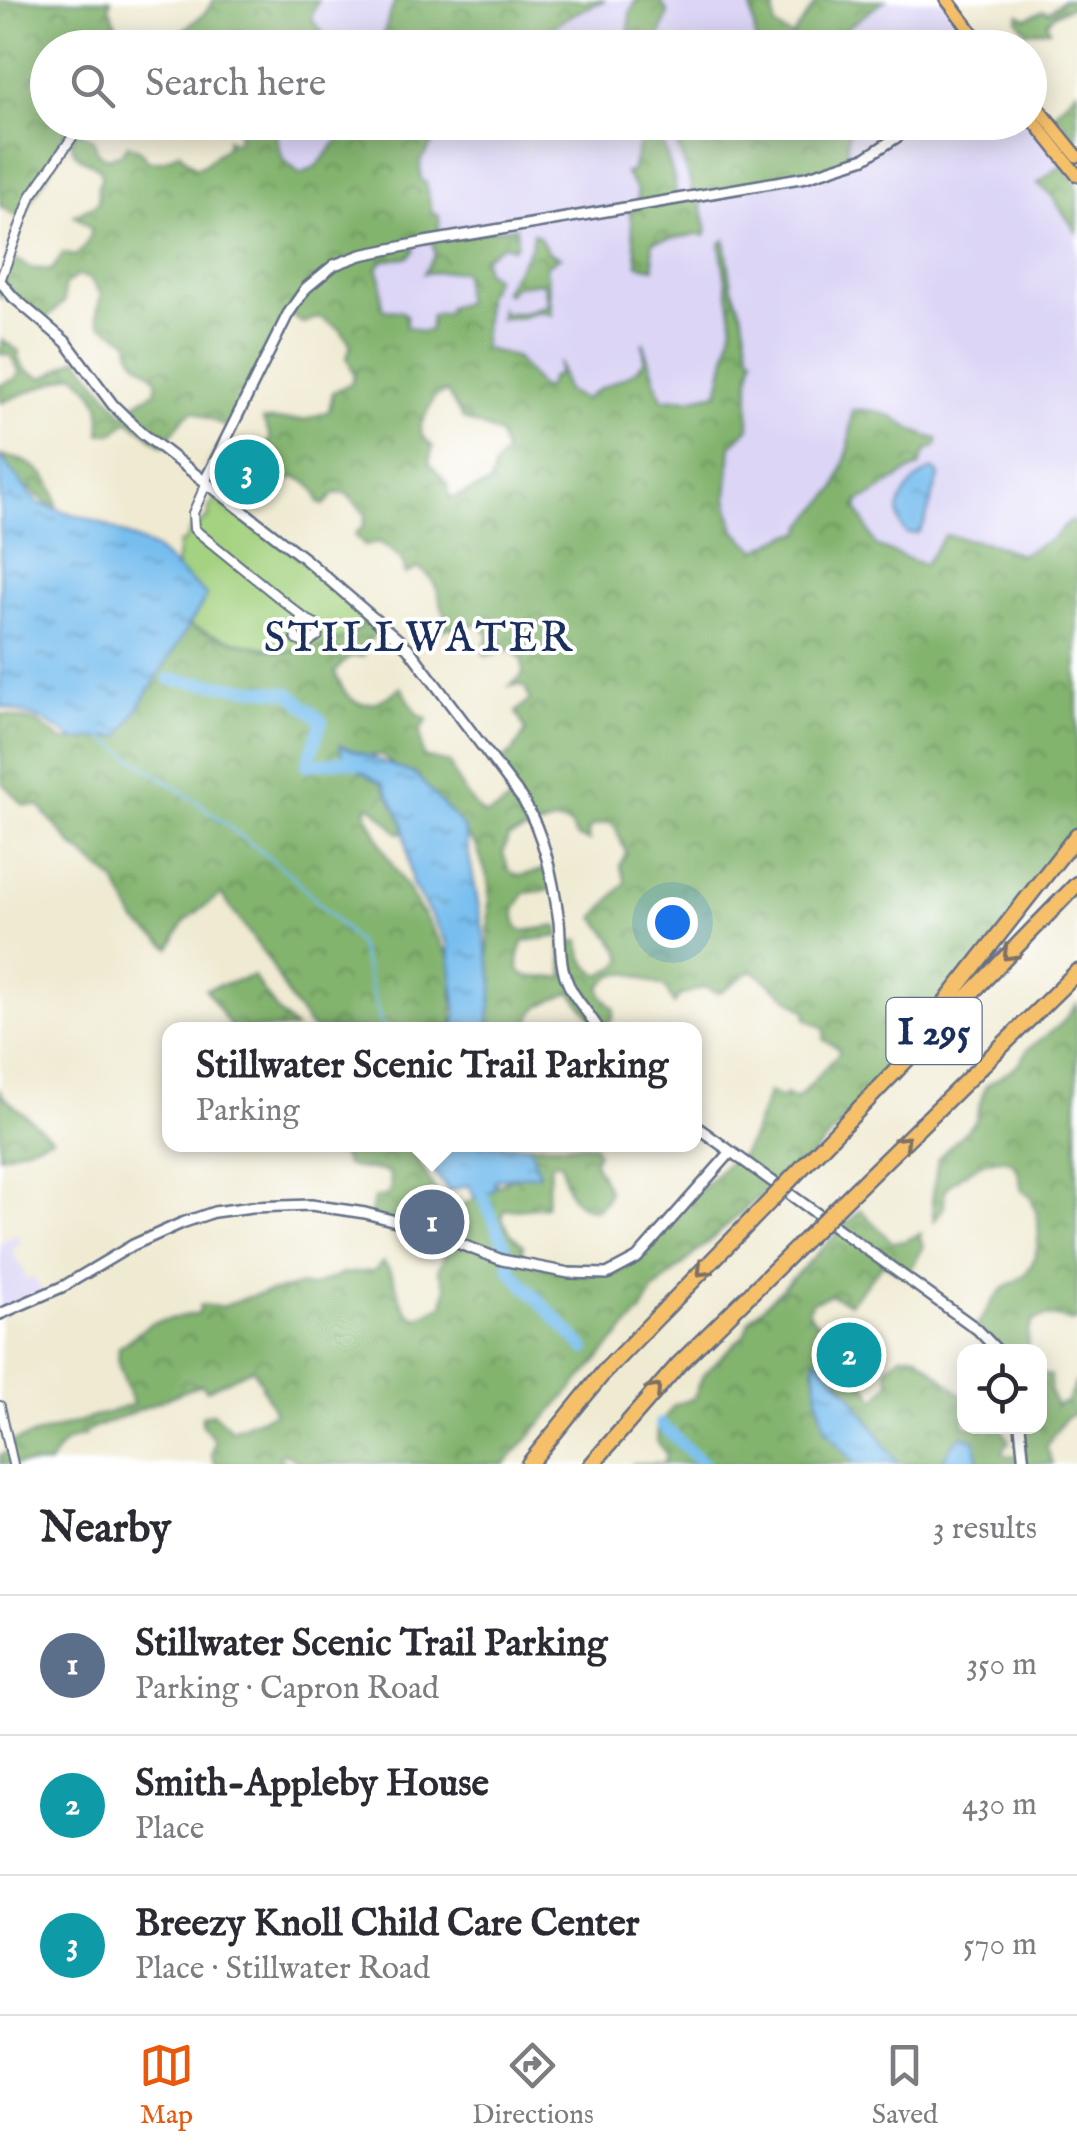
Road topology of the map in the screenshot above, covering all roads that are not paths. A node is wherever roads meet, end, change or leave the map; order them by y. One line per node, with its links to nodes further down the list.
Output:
1 (947, 0): 2 (main road)
2 (970, 30)
3 (1047, 119): 7 (main road)
4 (1047, 138): 8 (main road)
5 (70, 140): 9 (street)
6 (892, 140): 10 (street)
7 (1077, 156)
8 (1077, 176)
9 (0, 281): 10 (street)
10 (206, 482): 11 (street); 15 (street)
11 (304, 618)
12 (1077, 835): 16 (highway)
13 (1077, 884): 16 (highway, I 295, one-way to 16)
14 (1075, 974): 25 (highway, I 295, one-way to 14, bridge)
15 (593, 1022)
16 (860, 1108): 24 (highway, I 295, one-way to 24, bridge)
17 (702, 1131): 18 (street)
18 (730, 1153): 19 (street); 20 (street)
19 (0, 1314)
20 (992, 1344)
21 (0, 1406): 23 (street)
22 (1021, 1434): 26 (street)
23 (14, 1464)
24 (529, 1464)
25 (592, 1464)
26 (1024, 1464)

